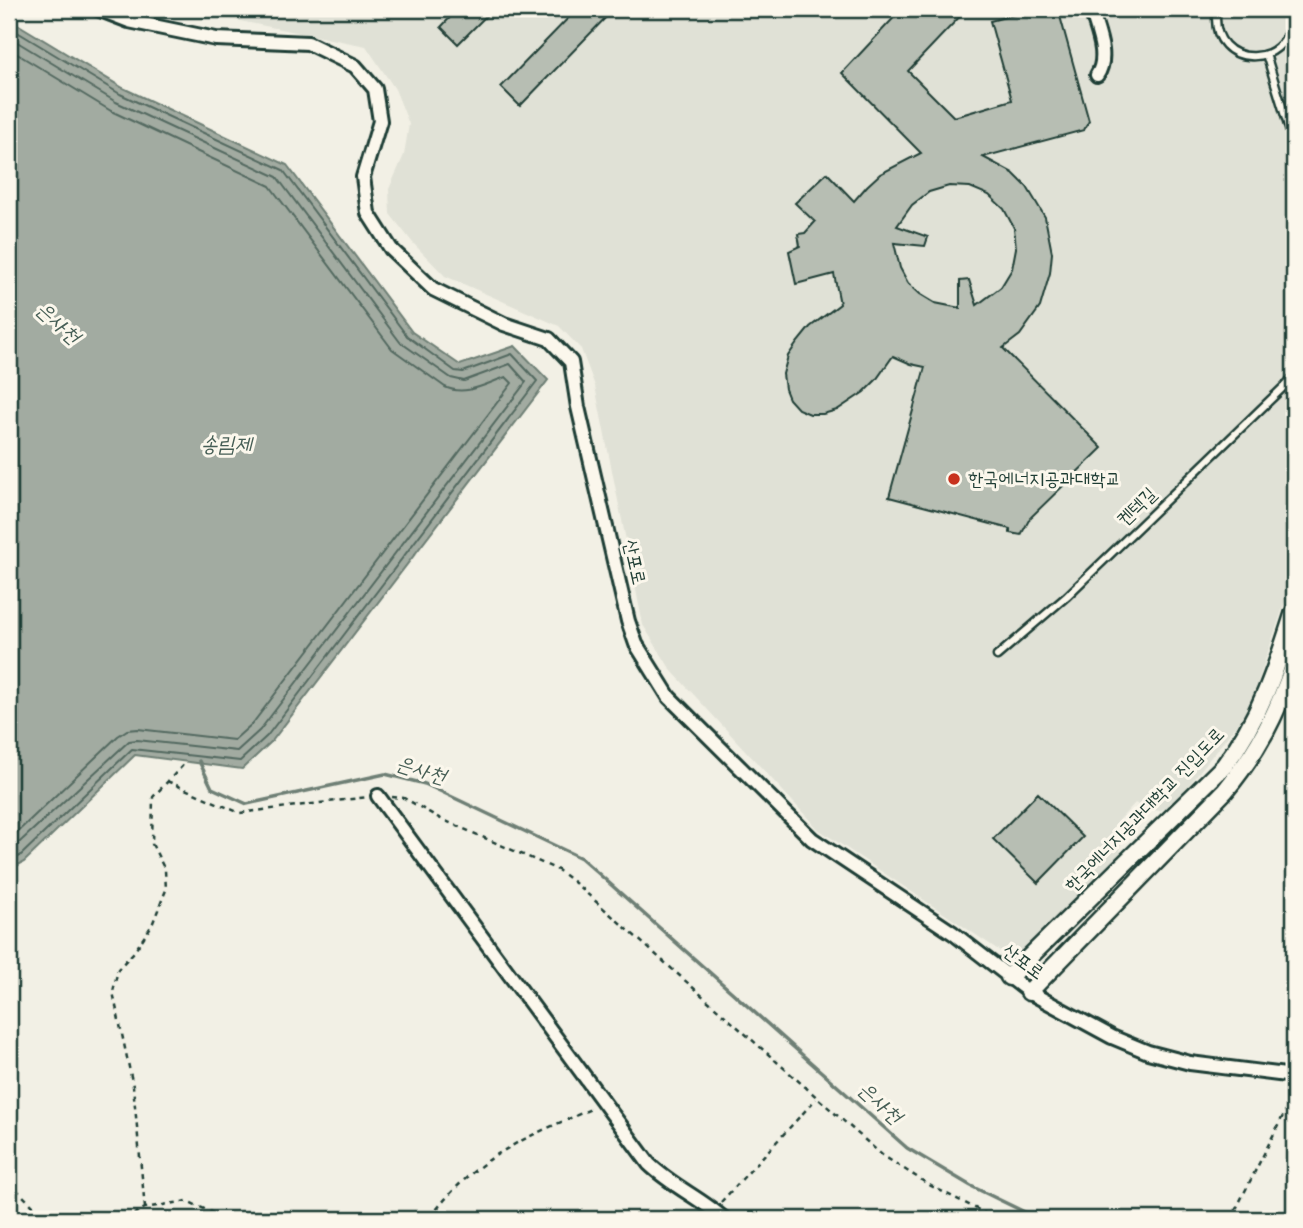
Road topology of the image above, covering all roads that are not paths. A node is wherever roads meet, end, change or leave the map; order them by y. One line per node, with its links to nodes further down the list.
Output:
1 (98, 9): 14 (street, 산포로)
2 (1091, 9): 7 (street)
3 (1217, 9): 6 (lane)
4 (1289, 9): 5 (lane)
5 (1292, 15): 6 (lane)
6 (1266, 54): 8 (lane)
7 (1097, 75)
8 (1294, 145)
9 (1294, 377): 11 (lane, 켄텍길)
10 (1294, 612): 14 (street, 한국에너지공과대학교 진입도로)
11 (997, 656)
12 (1294, 666): 15 (street)
13 (378, 796): 17 (street)
14 (1009, 977): 15 (street, 산포로)
15 (1029, 992): 16 (street, 산포로)
16 (1294, 1076)
17 (724, 1219)

